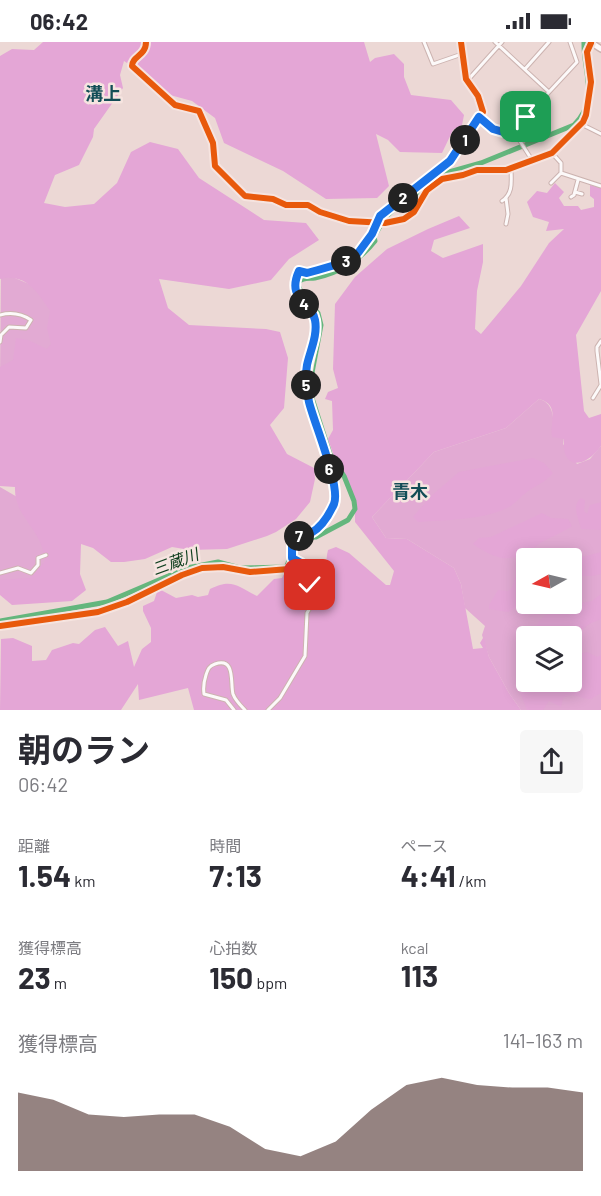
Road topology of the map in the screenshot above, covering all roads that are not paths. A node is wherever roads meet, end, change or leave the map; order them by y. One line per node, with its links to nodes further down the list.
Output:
1 (146, 42): 27 (street)
2 (424, 42): 9 (street)
3 (461, 42): 9 (street)
4 (549, 42): 10 (street)
5 (570, 42): 12 (street)
6 (499, 43): 10 (street); 11 (street)
7 (591, 43): 8 (main road); 14 (street)
8 (601, 49)
9 (463, 54): 11 (street)
10 (525, 69): 12 (street)
11 (467, 81): 13 (street)
12 (549, 92): 15 (street)
13 (479, 117): 15 (street); 27 (street)
14 (581, 124): 16 (street); 17 (street)
15 (510, 134): 18 (street)
16 (601, 134)
17 (552, 153): 18 (street); 20 (street)
18 (532, 160): 19 (street)
19 (511, 168): 27 (street); 28 (street)
20 (561, 173): 21 (street); 22 (street)
21 (578, 180): 23 (street); 24 (street)
22 (551, 183)
23 (601, 186)
24 (575, 192): 25 (street); 26 (street)
25 (582, 194)
26 (571, 197)
27 (381, 223): 35 (street)
28 (506, 224)
29 (0, 315): 31 (street)
30 (601, 341): 32 (street)
31 (0, 342)
32 (601, 384): 33 (street)
33 (593, 398)
34 (46, 555): 36 (street)
35 (292, 558): 37 (street); 40 (street)
36 (0, 573)
37 (0, 626)
38 (234, 710): 39 (street)
39 (244, 710)
40 (268, 710)

